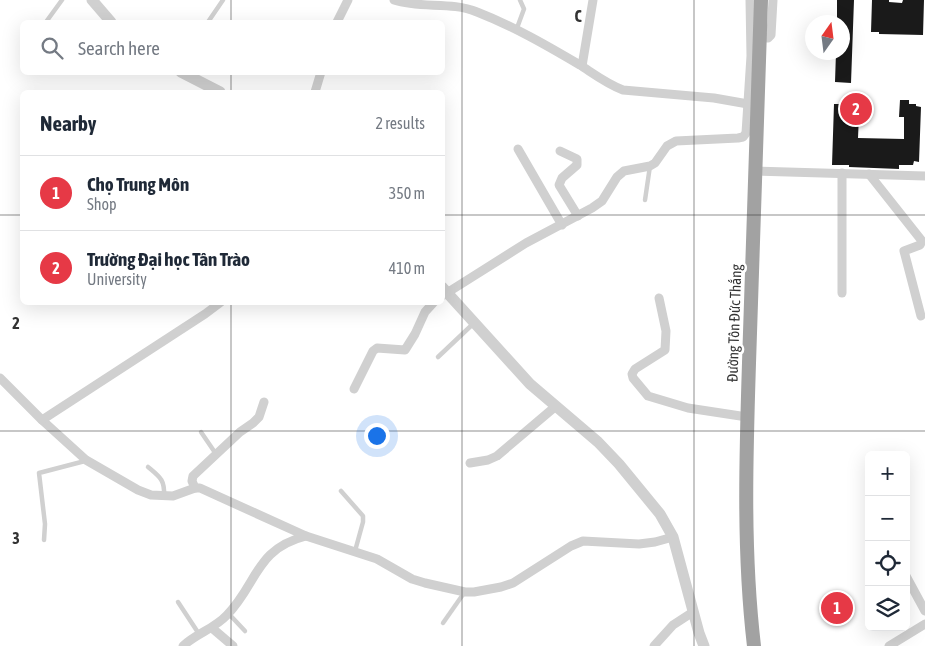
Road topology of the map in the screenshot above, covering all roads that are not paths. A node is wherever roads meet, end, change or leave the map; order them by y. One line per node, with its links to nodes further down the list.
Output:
1 (62, 0): 11 (lane)
2 (92, 0): 12 (street)
3 (223, 0): 13 (lane)
4 (348, 0): 14 (street)
5 (394, 0): 15 (street)
6 (520, 0): 15 (lane)
7 (593, 0): 17 (street)
8 (750, 0): 16 (street)
9 (761, 0): 16 (highway, Đường Tôn Đức Thắng)
10 (773, 0): 16 (street)
11 (47, 20)
12 (109, 20)
13 (209, 20)
14 (338, 20)
15 (517, 28): 17 (street)
16 (756, 37): 22 (street); 26 (highway, Đường Tôn Đức Thắng)
17 (582, 66): 22 (street)
18 (187, 75): 20 (street)
19 (320, 75): 21 (street)
20 (216, 90)
21 (316, 90)
22 (748, 104): 25 (street)
23 (518, 149): 32 (street)
24 (560, 151): 31 (street)
25 (650, 166): 30 (lane); 31 (street)
26 (754, 171): 27 (street); 46 (highway, Đường Tôn Đức Thắng)
27 (842, 173): 28 (street); 35 (street)
28 (869, 174): 29 (street); 39 (street)
29 (925, 176)
30 (645, 200)
31 (578, 216): 32 (street)
32 (562, 225): 33 (street)
33 (445, 291)
34 (445, 293): 40 (street)
35 (842, 293)
36 (659, 298): 46 (street)
37 (217, 305): 47 (street)
38 (431, 305): 43 (street)
39 (921, 316)
40 (475, 322): 41 (lane); 45 (street)
41 (438, 357)
42 (0, 378): 47 (street)
43 (354, 389)
44 (264, 402): 49 (street)
45 (556, 406): 51 (street); 57 (street)
46 (747, 417): 75 (highway, Đường Tôn Đức Thắng)
47 (42, 420): 50 (street)
48 (201, 432): 49 (lane)
49 (216, 454): 53 (street)
50 (86, 460): 55 (street); 58 (lane)
51 (470, 463)
52 (148, 467): 55 (lane)
53 (195, 488): 55 (street); 56 (street)
54 (341, 491): 59 (lane)
55 (164, 496)
56 (306, 536): 59 (street); 65 (street)
57 (673, 537): 61 (street); 64 (street)
58 (44, 540)
59 (355, 551): 61 (street)
60 (910, 583): 63 (street)
61 (465, 592): 66 (lane)
62 (178, 602): 70 (lane)
63 (925, 611)
64 (693, 612): 73 (street); 74 (street)
65 (229, 614): 68 (street); 69 (lane)
66 (443, 623)
67 (925, 624): 76 (street)
68 (212, 628): 70 (street); 72 (street)
69 (246, 631)
70 (199, 634): 71 (street)
71 (183, 646)
72 (233, 646)
73 (654, 646)
74 (704, 646)
75 (754, 646)
76 (889, 646)

